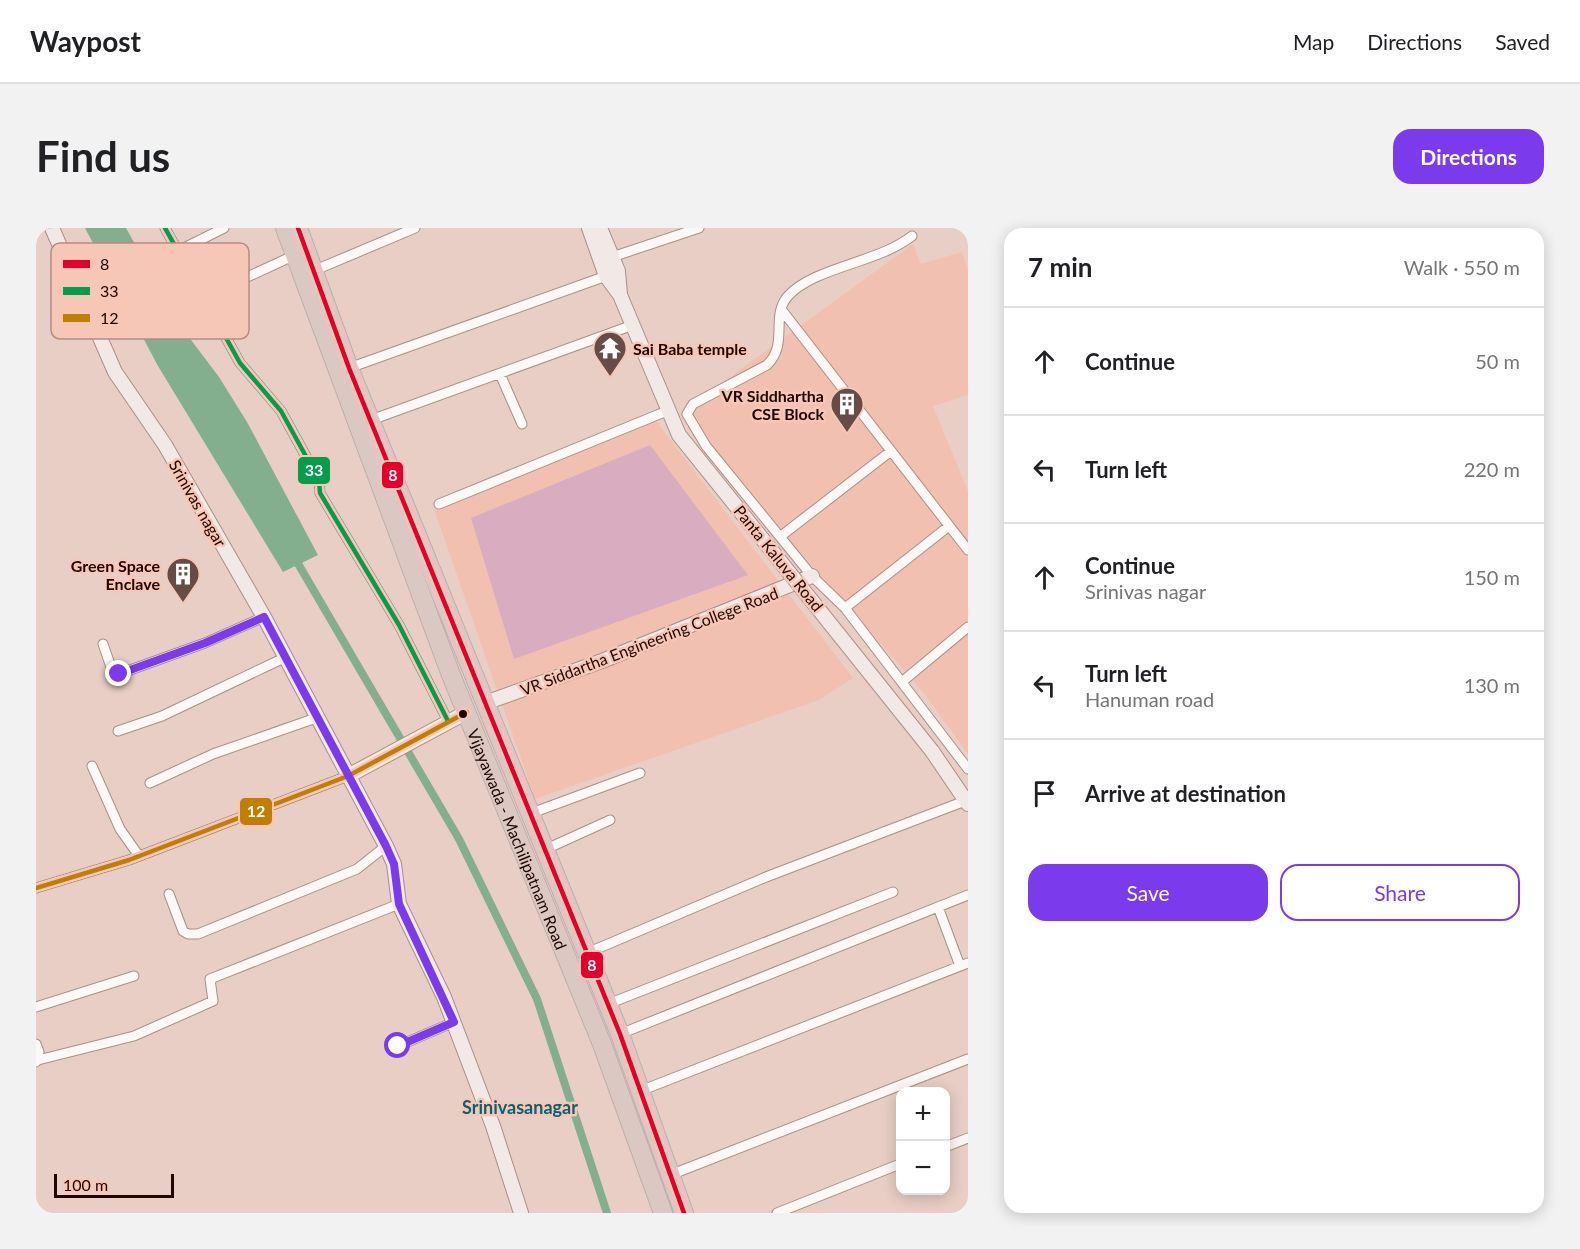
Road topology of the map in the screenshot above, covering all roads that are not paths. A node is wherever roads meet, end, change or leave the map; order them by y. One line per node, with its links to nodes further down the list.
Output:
1 (52, 228): 12 (street, Srinivas nagar)
2 (165, 228): 13 (street)
3 (224, 228): 14 (street)
4 (285, 228): 15 (highway, Vijayawada - Machilipatnam Road)
5 (298, 228): 17 (highway, Vijayawada - Machilipatnam Road)
6 (415, 228): 17 (street)
7 (589, 228): 16 (street, Panta Kaluva Road)
8 (600, 228): 16 (street, Panta Kaluva Road)
9 (699, 228): 10 (street)
10 (683, 230): 16 (street)
11 (912, 236): 20 (street)
12 (59, 243)
13 (173, 243)
14 (194, 243)
15 (295, 255): 19 (street); 42 (highway, Vijayawada - Machilipatnam Road)
16 (606, 259): 18 (street, Panta Kaluva Road)
17 (313, 271): 24 (highway, Vijayawada - Machilipatnam Road)
18 (612, 274): 21 (street, Panta Kaluva Road); 24 (street)
19 (249, 276)
20 (781, 309): 29 (street); 32 (street)
21 (633, 325): 25 (street); 26 (street, Panta Kaluva Road)
22 (101, 339): 36 (street, Srinivas nagar)
23 (227, 339): 44 (street)
24 (349, 368): 27 (highway, Vijayawada - Machilipatnam Road)
25 (500, 374): 27 (street); 28 (street)
26 (667, 411): 30 (street); 51 (street, Panta Kaluva Road, bridge)
27 (370, 420): 41 (highway, Vijayawada - Machilipatnam Road)
28 (522, 424)
29 (891, 451): 31 (street); 32 (street)
30 (439, 504)
31 (949, 526): 33 (street); 35 (street)
32 (781, 536): 34 (street)
33 (968, 550)
34 (812, 576): 35 (street); 41 (street, VR Siddartha Engineering College Road)
35 (845, 608): 40 (street)
36 (264, 617): 38 (street); 39 (street, Srinivas nagar)
37 (968, 627): 40 (street)
38 (103, 644)
39 (284, 658): 43 (street, Srinivas nagar); 45 (street)
40 (903, 681): 47 (street)
41 (484, 703): 52 (highway, Vijayawada - Machilipatnam Road)
42 (466, 712): 44 (street); 80 (highway, Vijayawada - Machilipatnam Road)
43 (316, 718): 49 (street, Srinivas nagar); 50 (street)
44 (448, 722): 49 (street)
45 (118, 731)
46 (92, 766): 56 (street)
47 (968, 769)
48 (640, 773): 52 (street)
49 (348, 776): 54 (street, Srinivas nagar); 56 (street)
50 (150, 783)
51 (967, 802): 63 (street)
52 (529, 814): 55 (highway, Vijayawada - Machilipatnam Road)
53 (610, 820): 55 (street)
54 (386, 846): 59 (street); 61 (street, Srinivas nagar)
55 (544, 850): 63 (highway, Vijayawada - Machilipatnam Road)
56 (139, 856): 57 (street)
57 (36, 888)
58 (893, 892): 66 (street)
59 (169, 894)
60 (968, 895): 62 (street)
61 (399, 904): 68 (street, Srinivas nagar); 73 (street)
62 (938, 907): 64 (street); 69 (street)
63 (587, 953): 66 (highway, Vijayawada - Machilipatnam Road)
64 (964, 965): 74 (street)
65 (134, 976): 67 (street)
66 (608, 1004): 69 (highway, Vijayawada - Machilipatnam Road)
67 (36, 1007)
68 (454, 1022): 71 (street); 79 (street, Srinivas nagar)
69 (620, 1034): 74 (highway, Vijayawada - Machilipatnam Road)
70 (36, 1044): 73 (street)
71 (398, 1046)
72 (968, 1059): 78 (street)
73 (37, 1061)
74 (640, 1091): 78 (highway, Vijayawada - Machilipatnam Road)
75 (968, 1138): 76 (street)
76 (950, 1145)
77 (896, 1166): 82 (street)
78 (670, 1175): 81 (highway, Vijayawada - Machilipatnam Road)
79 (521, 1213)
80 (663, 1213)
81 (684, 1213)
82 (777, 1213)

